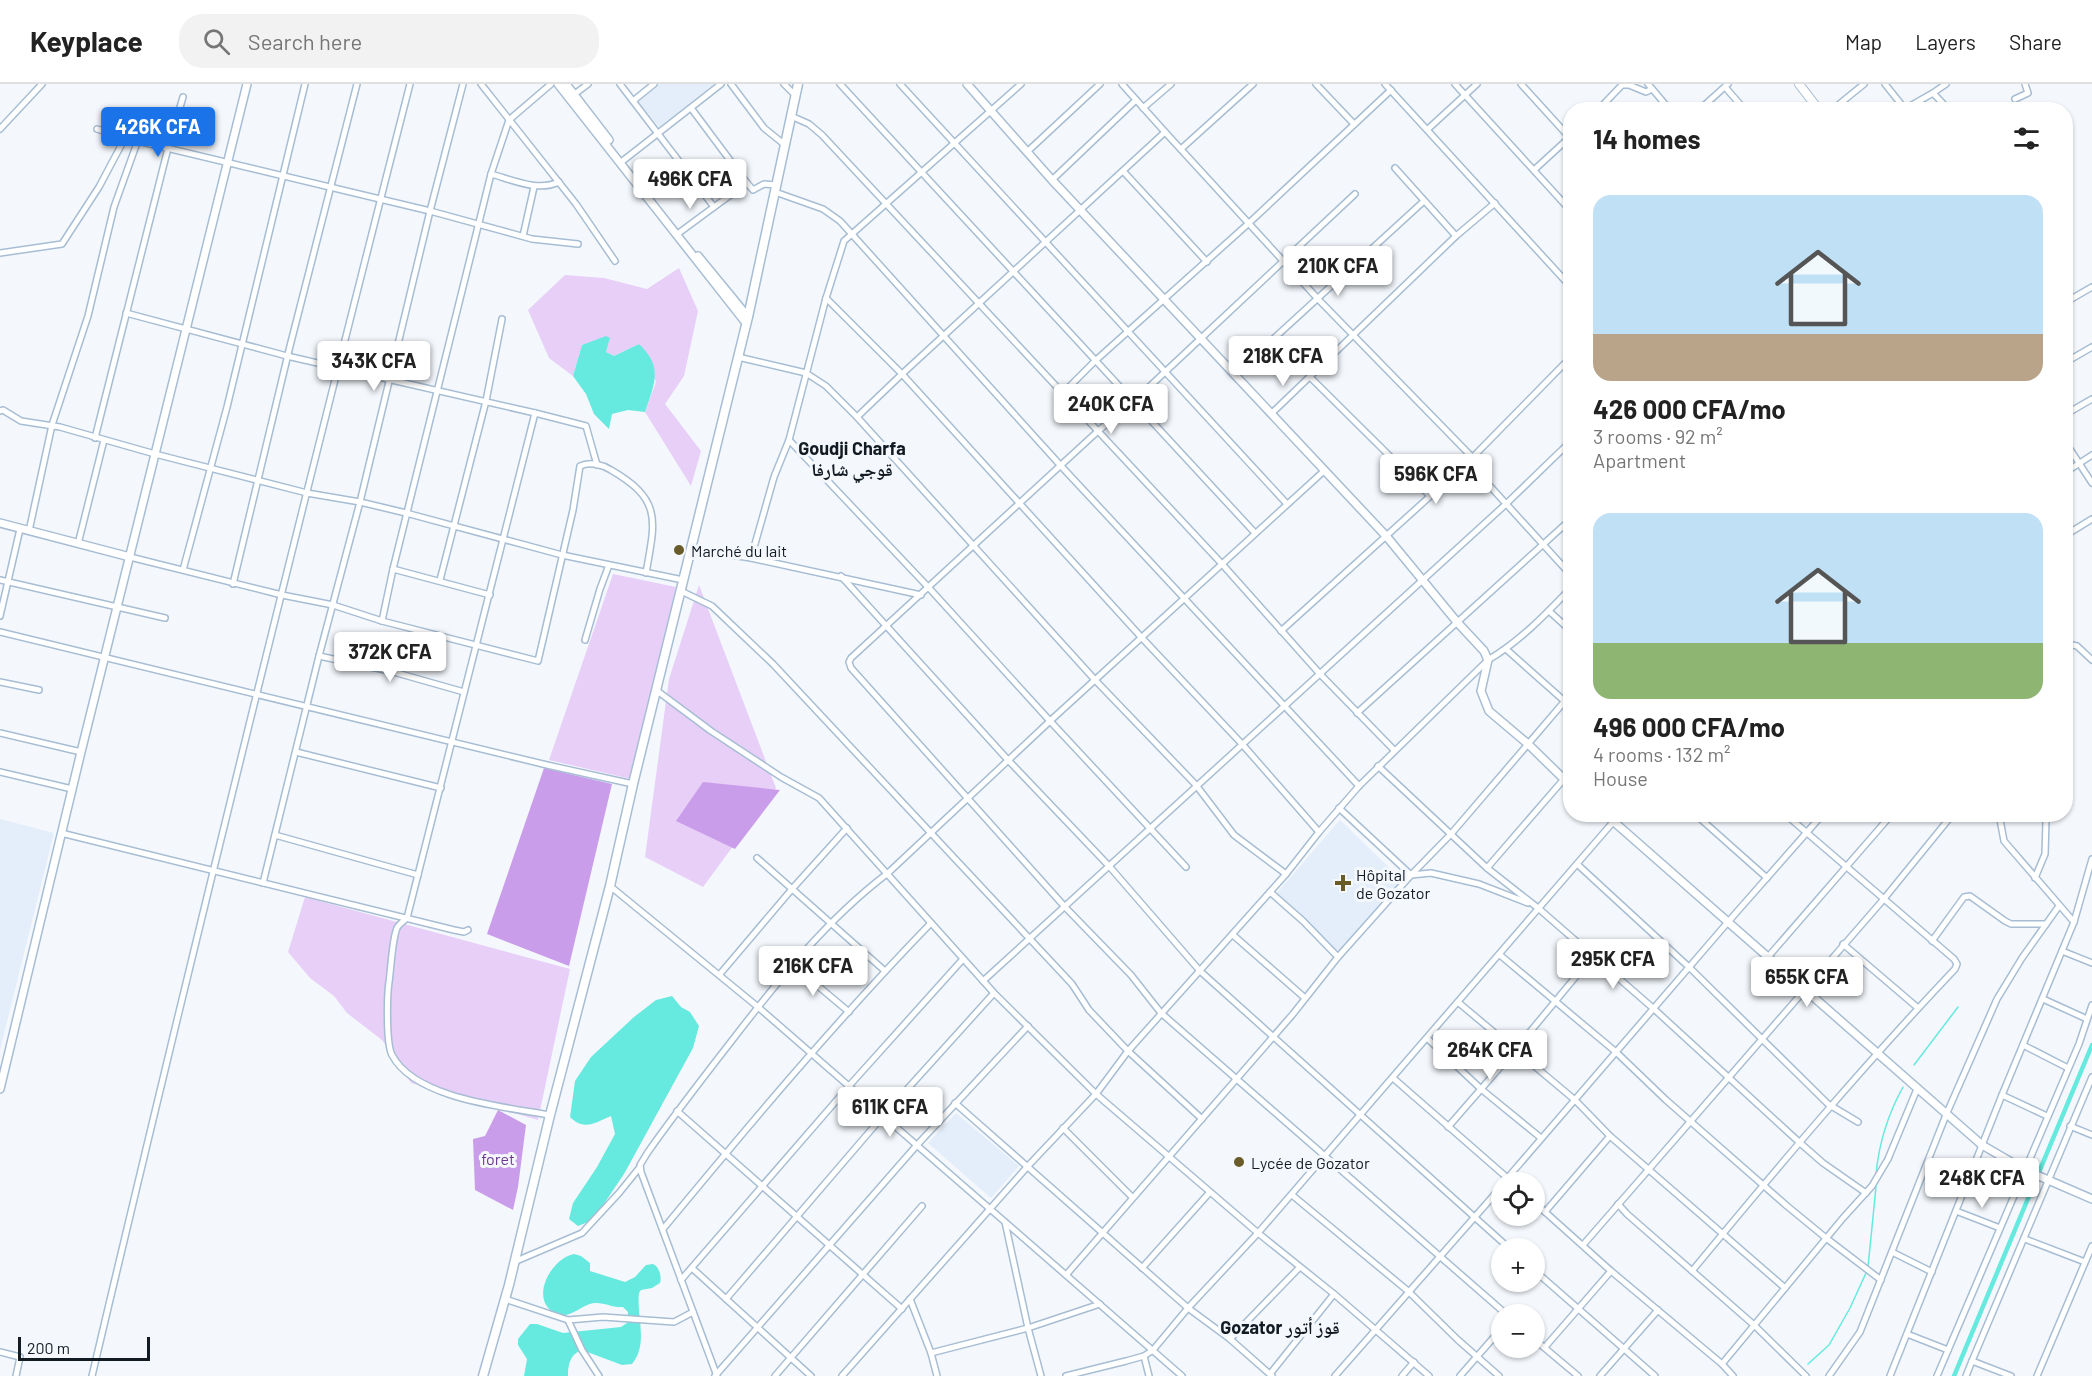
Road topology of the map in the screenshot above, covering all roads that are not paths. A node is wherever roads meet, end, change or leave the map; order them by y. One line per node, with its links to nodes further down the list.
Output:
1 (42, 84): 62 (street)
2 (247, 84): 76 (street)
3 (305, 84): 83 (street)
4 (357, 84): 88 (street)
5 (410, 84): 91 (street)
6 (463, 84): 98 (street)
7 (481, 84): 60 (street)
8 (551, 84): 60 (street)
9 (558, 84): 41 (street)
10 (566, 84): 41 (street)
11 (588, 84): 41 (street)
12 (620, 84): 46 (street)
13 (654, 84): 46 (street)
14 (721, 84): 56 (street)
15 (731, 84): 72 (street)
16 (784, 84): 42 (street)
17 (798, 84): 42 (highway)
18 (840, 84): 81 (street)
19 (900, 84): 71 (street)
20 (967, 84): 58 (street)
21 (1021, 84): 58 (street)
22 (1100, 84): 75 (street)
23 (1122, 84): 45 (street)
24 (1171, 84): 57 (street)
25 (1253, 84): 74 (street)
26 (1316, 84): 61 (street)
27 (1385, 84): 38 (street)
28 (1455, 84): 40 (street)
29 (1477, 84): 40 (street)
30 (1521, 84): 65 (street)
31 (1798, 84): 51 (main road)
32 (1864, 84): 52 (street)
33 (1885, 84): 53 (street)
34 (1946, 84): 39 (street)
35 (2025, 84): 44 (street)
36 (1650, 86): 47 (street); 48 (street)
37 (1726, 86): 49 (street); 50 (street)
38 (1391, 90): 61 (street); 64 (street)
39 (1933, 93): 54 (street); 55 (street)
40 (1465, 95): 64 (street); 79 (street)
41 (572, 96): 77 (street)
42 (796, 96): 59 (highway)
43 (183, 98): 73 (street)
44 (2015, 99)
45 (1136, 100): 57 (street); 84 (street)
46 (633, 101): 67 (street)
47 (1606, 102)
48 (1663, 102)
49 (1708, 102)
50 (1739, 102)
51 (1813, 102)
52 (1842, 102)
53 (1899, 102)
54 (1917, 102)
55 (1941, 102)
56 (691, 108): 67 (street); 86 (street)
57 (1143, 108): 66 (street)
58 (991, 110): 71 (street); 75 (street)
59 (791, 116): 72 (highway); 95 (street)
60 (508, 120): 82 (street); 85 (street)
61 (1354, 124): 99 (street)
62 (0, 129)
63 (97, 129): 68 (street)
64 (1428, 129): 94 (street)
65 (1563, 129)
66 (1165, 132): 74 (street); 80 (street)
67 (658, 134): 77 (street); 96 (street)
68 (125, 138): 69 (street); 107 (street)
69 (138, 140): 73 (street); 151 (street)
70 (1563, 143): 79 (street)
71 (954, 144): 81 (street); 105 (street)
72 (786, 146): 89 (highway)
73 (168, 148): 76 (street); 119 (street)
74 (1181, 149): 99 (street)
75 (1028, 151): 84 (street)
76 (227, 162): 83 (street); 122 (street)
77 (622, 162): 101 (street)
78 (1395, 168): 92 (street)
79 (1534, 170): 93 (street)
80 (1123, 171): 97 (street); 110 (street)
81 (921, 173): 95 (street); 111 (street)
82 (491, 174): 87 (street); 100 (street)
83 (282, 177): 88 (street); 127 (street)
84 (1052, 180): 97 (street)
85 (559, 182): 87 (street); 109 (street)
86 (747, 183): 89 (street); 96 (street)
87 (534, 186): 103 (street)
88 (331, 188): 91 (street); 129 (street)
89 (775, 189): 102 (street); 121 (highway)
90 (1354, 194): 108 (street)
91 (380, 200): 98 (street); 134 (street)
92 (1424, 201): 104 (street); 116 (street)
93 (1563, 202)
94 (1495, 203): 104 (street); 112 (street)
95 (887, 204): 102 (street); 118 (street)
96 (714, 207): 101 (street)
97 (1080, 209): 105 (street); 117 (street)
98 (430, 211): 100 (street); 140 (street)
99 (1249, 223): 108 (street); 110 (street)
100 (479, 224): 103 (street); 141 (street)
101 (678, 233): 121 (street)
102 (850, 234): 114 (street); 125 (street)
103 (523, 236): 106 (street)
104 (1456, 236): 124 (street)
105 (1045, 243): 111 (street); 123 (street)
106 (578, 244)
107 (0, 254)
108 (1283, 260): 116 (street); 126 (street)
109 (615, 261)
110 (1207, 262): 117 (street)
111 (1013, 273): 118 (street); 132 (street)
112 (1563, 278)
113 (2092, 287): 115 (street)
114 (826, 298): 136 (street); 137 (street)
115 (2073, 298)
116 (1318, 299): 124 (street); 138 (street)
117 (1165, 300): 123 (street); 126 (street)
118 (980, 303): 125 (street); 142 (street)
119 (126, 313): 122 (street); 153 (street)
120 (502, 319): 144 (street)
121 (747, 320): 130 (highway)
122 (186, 328): 127 (street); 158 (street)
123 (1128, 332): 132 (street); 135 (street)
124 (1352, 334): 139 (street); 160 (street)
125 (944, 336): 137 (street); 163 (street)
126 (1201, 337): 135 (street); 138 (street)
127 (242, 345): 129 (street); 165 (street)
128 (2092, 347): 131 (street)
129 (287, 356): 134 (street); 167 (street)
130 (738, 357): 136 (street); 189 (highway)
131 (2073, 358)
132 (1095, 361): 142 (street); 145 (street)
133 (1563, 365): 160 (street)
134 (338, 368): 140 (street); 169 (street)
135 (1164, 371): 145 (street); 173 (street)
136 (806, 373): 150 (street); 155 (street)
137 (902, 374): 150 (street); 172 (street)
138 (1235, 374): 149 (street)
139 (1310, 377): 149 (street); 170 (street)
140 (389, 379): 141 (street); 171 (street)
141 (437, 389): 144 (street); 175 (street)
142 (1063, 393): 152 (street)
143 (2092, 399): 146 (street)
144 (486, 401): 148 (street); 178 (street)
145 (1133, 402): 152 (street); 183 (street)
146 (2073, 410)
147 (0, 411): 151 (street)
148 (535, 413): 162 (street); 185 (street)
149 (1272, 413): 166 (street)
150 (857, 417): 188 (street)
151 (52, 425): 153 (street); 181 (street)
152 (1098, 431): 163 (street); 193 (street)
153 (95, 438): 154 (street)
154 (104, 440): 158 (street); 186 (street)
155 (789, 440): 192 (street); 206 (street)
156 (1563, 449): 174 (street)
157 (2073, 453): 161 (street)
158 (155, 454): 165 (street); 191 (street)
159 (2092, 455): 161 (street)
160 (1470, 460): 170 (street); 174 (street)
161 (2079, 463): 164 (street); 168 (street)
162 (597, 465): 190 (street); 198 (street)
163 (1061, 466): 172 (street); 212 (street)
164 (2073, 467)
165 (210, 468): 167 (street); 197 (street)
166 (1325, 470): 173 (street); 184 (street)
167 (259, 480): 169 (street); 205 (street)
168 (2092, 483)
169 (307, 493): 171 (street); 208 (street)
170 (1429, 495): 184 (street)
171 (360, 502): 175 (street); 213 (street)
172 (1020, 504): 188 (street); 224 (street)
173 (1287, 504): 183 (street)
174 (1506, 504): 187 (street); 203 (street)
175 (406, 513): 178 (street); 196 (street)
176 (2092, 519): 182 (street)
177 (0, 523): 180 (street)
178 (454, 525): 185 (street); 201 (street)
179 (1563, 527): 187 (street)
180 (20, 529): 181 (street); 204 (street)
181 (29, 531): 186 (street)
182 (2073, 531)
183 (1254, 533): 193 (street)
184 (1387, 537): 203 (street); 222 (street)
185 (503, 539): 190 (street); 209 (street)
186 (78, 544): 191 (street)
187 (1544, 545): 195 (street); 219 (street)
188 (973, 547): 206 (street); 234 (street)
189 (692, 549): 192 (street); 202 (highway)
190 (562, 555): 194 (street); 226 (street)
191 (130, 557): 197 (street); 214 (street)
192 (751, 558): 199 (street)
193 (1221, 564): 212 (street); 222 (street)
194 (609, 565): 198 (street); 225 (street)
195 (1563, 566)
196 (393, 569): 201 (street); 218 (street)
197 (183, 570): 205 (street)
198 (646, 573): 202 (street)
199 (841, 576): 210 (street); 221 (street)
200 (0, 580): 204 (street)
201 (441, 580): 209 (street)
202 (683, 580): 207 (highway)
203 (1422, 580): 219 (street); 233 (street)
204 (8, 583): 214 (street); 216 (street)
205 (233, 584): 208 (street)
206 (929, 588): 210 (street); 245 (street)
207 (681, 591): 237 (highway); 277 (street)
208 (282, 595): 213 (street); 239 (street)
209 (490, 595): 226 (street)
210 (921, 595): 221 (street)
211 (1563, 596): 215 (street)
212 (1185, 599): 224 (street); 242 (street)
213 (333, 605): 218 (street); 230 (street)
214 (118, 608): 217 (street); 229 (street)
215 (1549, 611): 220 (street); 228 (street)
216 (0, 616)
217 (165, 618)
218 (382, 621): 226 (street)
219 (1457, 622): 231 (street); 244 (street)
220 (1563, 624)
221 (886, 627): 253 (street); 263 (street)
222 (1281, 631): 233 (street)
223 (0, 632): 229 (street)
224 (1142, 638): 234 (street); 248 (street)
225 (585, 640)
226 (477, 645): 238 (street)
227 (2073, 645): 232 (street)
228 (1506, 649): 231 (street); 240 (street)
229 (105, 656): 239 (street); 251 (street)
230 (319, 656): 238 (street); 241 (street)
231 (1488, 660): 249 (street); 250 (street)
232 (2092, 660)
233 (1320, 674): 242 (street); 244 (street)
234 (1096, 681): 245 (street); 259 (street)
235 (0, 682): 236 (street)
236 (39, 690)
237 (656, 690): 258 (highway); 273 (street)
238 (464, 692): 247 (street)
239 (256, 693): 241 (street); 288 (street)
240 (1563, 700)
241 (307, 706): 247 (street); 252 (street)
242 (1284, 706): 248 (street); 260 (street)
243 (1563, 709): 249 (street)
244 (1358, 713): 250 (street)
245 (1050, 721): 253 (street); 274 (street)
246 (0, 733): 251 (street)
247 (452, 742): 258 (street); 261 (street)
248 (1242, 744): 259 (street); 275 (street)
249 (1528, 744): 256 (street); 278 (street)
250 (1395, 750): 254 (street)
251 (81, 752): 262 (street)
252 (296, 752): 261 (street); 280 (street)
253 (1008, 760): 263 (street); 284 (street)
254 (1377, 766): 260 (street); 278 (street)
255 (0, 772): 262 (street)
256 (1563, 778)
257 (1563, 780): 287 (street)
258 (633, 784): 296 (highway)
259 (1196, 785): 274 (street); 290 (street)
260 (1359, 786): 264 (street)
261 (441, 788): 291 (street)
262 (72, 789): 276 (street)
263 (967, 798): 277 (street); 301 (street)
264 (1340, 808): 275 (street); 292 (street)
265 (1613, 822): 283 (street); 304 (street)
266 (1704, 822): 293 (street)
267 (1794, 822): 279 (street)
268 (1817, 822): 279 (street)
269 (1885, 822): 286 (street)
270 (1946, 822): 299 (street)
271 (2000, 822): 294 (street)
272 (2046, 822): 294 (street)
273 (847, 828): 289 (street); 297 (street)
274 (1151, 829): 284 (street); 285 (street)
275 (1319, 831): 290 (street)
276 (62, 833): 288 (street); 356 (street)
277 (930, 834): 289 (street); 311 (street)
278 (1451, 834): 287 (street); 292 (street)
279 (1807, 834): 286 (street); 293 (street)
280 (275, 835): 291 (street); 295 (street)
281 (757, 858): 297 (street)
282 (2092, 859): 305 (street)
283 (1577, 864): 302 (street); 322 (street)
284 (1109, 866): 301 (street); 324 (street)
285 (1186, 867)
286 (1845, 867): 299 (street); 318 (street)
287 (1487, 868): 302 (street)
288 (214, 872): 295 (street); 470 (street)
289 (888, 873): 306 (street); 307 (street)
290 (1286, 874): 298 (street)
291 (418, 875): 303 (street)
292 (1411, 875): 302 (street); 316 (street)
293 (1767, 878): 304 (street)
294 (2035, 878): 300 (street)
295 (263, 882): 303 (street)
296 (610, 886): 325 (street); 366 (highway)
297 (792, 889): 307 (street); 325 (street)
298 (1270, 892): 310 (street); 316 (street)
299 (1883, 900): 312 (street); 313 (street)
300 (2059, 906): 305 (street); 308 (street)
301 (1065, 907): 311 (street); 338 (street)
302 (1538, 909): 315 (street); 317 (street)
303 (407, 918): 309 (street); 366 (street)
304 (1728, 922): 318 (street); 322 (street)
305 (2074, 922): 314 (street)
306 (931, 923): 319 (street); 323 (street)
307 (831, 924): 321 (street); 323 (street)
308 (2046, 924): 312 (street); 367 (street)
309 (468, 930)
310 (1233, 935): 324 (street); 329 (street)
311 (1029, 940): 326 (street); 346 (street)
312 (1932, 941): 335 (street)
313 (1843, 944): 327 (street); 335 (street)
314 (2062, 951): 320 (street); 330 (street)
315 (1500, 955): 331 (street); 332 (street)
316 (1338, 957): 329 (street)
317 (1592, 957): 331 (street); 336 (street)
318 (1768, 957): 327 (street)
319 (963, 959): 326 (street); 355 (street)
320 (2092, 963)
321 (793, 965): 334 (street); 337 (street)
322 (1690, 968): 336 (street); 343 (street)
323 (885, 971): 337 (street)
324 (1200, 971): 338 (street); 341 (street)
325 (720, 974): 334 (street)
326 (983, 981): 328 (street)
327 (1805, 989): 343 (street); 349 (street)
328 (994, 993): 340 (street); 368 (street)
329 (1305, 998): 341 (street)
330 (2043, 999): 339 (street); 344 (street)
331 (1555, 1001): 345 (street); 347 (street)
332 (1459, 1003): 342 (street); 345 (street)
333 (2092, 1005): 339 (street)
334 (758, 1007): 348 (street); 364 (street)
335 (1918, 1008): 349 (street)
336 (1654, 1009): 347 (street); 354 (street)
337 (849, 1012): 348 (street)
338 (1161, 1013): 346 (street); 352 (street)
339 (2087, 1019): 350 (street)
340 (1028, 1026): 359 (street); 362 (street)
341 (1271, 1036): 352 (street); 365 (street)
342 (1428, 1039): 353 (street); 357 (street)
343 (1761, 1039): 354 (street); 363 (street)
344 (2023, 1045): 350 (street); 360 (street)
345 (1515, 1050): 357 (street); 361 (street)
346 (1128, 1051): 359 (street); 370 (street)
347 (1616, 1052): 361 (street); 371 (street)
348 (812, 1055): 355 (street); 382 (street)
349 (1877, 1055): 358 (street); 363 (street)
350 (2068, 1068): 369 (street)
351 (2092, 1077): 373 (street)
352 (1237, 1078): 370 (street); 384 (street)
353 (1393, 1078): 365 (street); 374 (street)
354 (1728, 1078): 371 (street); 379 (street)
355 (849, 1086): 368 (street); 393 (street)
356 (0, 1089)
357 (1481, 1089): 374 (street); 378 (street)
358 (1917, 1089): 367 (street); 395 (street)
359 (1096, 1094): 375 (street); 383 (street)
360 (2002, 1095): 369 (street); 381 (street)
361 (1575, 1100): 377 (street); 378 (street)
362 (955, 1103): 380 (street); 386 (street)
363 (1831, 1107): 372 (street); 379 (street)
364 (677, 1112): 382 (street); 385 (street)
365 (1361, 1114): 384 (street); 406 (street)
366 (550, 1115): 421 (highway)
367 (1946, 1115): 381 (street); 419 (street)
368 (883, 1116): 380 (street); 405 (street)
369 (2047, 1116): 390 (street)
370 (1202, 1119): 383 (street)
371 (1690, 1121): 387 (street); 392 (street)
372 (1858, 1122)
373 (2070, 1126): 376 (street); 391 (street)
374 (1448, 1127): 388 (street)
375 (1063, 1128): 386 (street); 397 (street)
376 (2092, 1135)
377 (1610, 1136): 387 (street); 404 (street)
378 (1542, 1138): 389 (street)
379 (1799, 1142): 392 (street); 395 (street)
380 (917, 1145): 402 (street); 417 (street)
381 (1982, 1145): 390 (street); 403 (street)
382 (725, 1154): 393 (street); 409 (street)
383 (1168, 1156): 394 (street); 397 (street)
384 (1325, 1156): 396 (street); 420 (street)
385 (640, 1167): 409 (street); 421 (street)
386 (1027, 1167): 402 (street); 410 (street)
387 (1649, 1169): 400 (street); 412 (street)
388 (1498, 1172)
389 (1515, 1172)
390 (2028, 1172): 391 (street); 408 (street)
391 (2045, 1179): 399 (street); 415 (street)
392 (1763, 1185): 412 (street); 414 (street)
393 (763, 1188): 405 (street); 425 (street)
394 (1210, 1192): 411 (street); 423 (street)
395 (1866, 1193): 414 (street)
396 (1292, 1195): 411 (street); 435 (street)
397 (1132, 1197): 410 (street)
398 (1491, 1198): 406 (street)
399 (2092, 1199)
400 (1618, 1204): 416 (street); 427 (street)
401 (922, 1206): 430 (street)
402 (990, 1209): 407 (street); 439 (street)
403 (1956, 1211): 408 (street); 428 (street)
404 (1545, 1212): 416 (street)
405 (796, 1217): 417 (street); 438 (street)
406 (1474, 1217): 413 (street); 420 (street)
407 (1005, 1222): 429 (street); 450 (street)
408 (2000, 1228): 458 (street)
409 (663, 1229): 431 (street)
410 (1102, 1232): 423 (street); 429 (street)
411 (1258, 1233): 424 (street); 442 (street)
412 (1723, 1234): 427 (street); 434 (street)
413 (1498, 1238)
414 (1826, 1238): 433 (street); 434 (street)
415 (2025, 1239): 422 (street); 465 (street)
416 (1583, 1245): 426 (street)
417 (829, 1246): 430 (street); 449 (street)
418 (2092, 1246): 422 (street)
419 (1892, 1252): 428 (street); 433 (street)
420 (1440, 1256): 435 (street); 441 (street)
421 (514, 1262): 437 (highway)
422 (2085, 1262): 497 (street)
423 (1142, 1268): 442 (street)
424 (1299, 1268): 436 (street); 453 (street)
425 (693, 1269): 431 (street); 438 (street)
426 (1611, 1270): 444 (street); 445 (street)
427 (1692, 1271): 448 (street)
428 (1932, 1272): 452 (street)
429 (1066, 1275): 440 (street)
430 (863, 1276): 443 (street); 463 (street)
431 (681, 1280): 446 (street)
432 (1545, 1280): 444 (street)
433 (1881, 1280): 492 (street)
434 (1785, 1288): 448 (street)
435 (1408, 1291): 451 (street); 462 (street)
436 (1334, 1294): 451 (street); 468 (street)
437 (505, 1299): 447 (street); 471 (highway)
438 (726, 1299): 449 (street)
439 (910, 1299): 443 (street); 460 (street)
440 (1100, 1304): 450 (street); 457 (street)
441 (1495, 1304)
442 (1188, 1308): 453 (street); 457 (street)
443 (902, 1309): 476 (street)
444 (1578, 1309): 455 (street); 456 (street)
445 (1658, 1310): 456 (street); 466 (street)
446 (693, 1312): 447 (street); 473 (street)
447 (568, 1320): 472 (street)
448 (1754, 1325): 466 (street); 491 (street)
449 (758, 1328): 463 (street); 473 (street)
450 (1028, 1328): 460 (street); 478 (street)
451 (1375, 1330): 464 (street); 482 (street)
452 (1907, 1334): 458 (street); 493 (street)
453 (1230, 1339): 468 (street)
454 (1491, 1340): 462 (street)
455 (1545, 1347): 487 (street)
456 (1624, 1348): 488 (street); 489 (street)
457 (1153, 1350): 461 (street); 481 (street)
458 (1948, 1350): 494 (street)
459 (0, 1352): 469 (street)
460 (931, 1353): 477 (street)
461 (1144, 1356): 467 (street); 480 (street)
462 (1476, 1357): 485 (street); 486 (street)
463 (791, 1358): 474 (street); 475 (street)
464 (1414, 1362): 483 (street); 484 (street)
465 (1972, 1362): 495 (street); 496 (street)
466 (1722, 1364): 490 (street)
467 (1087, 1373): 479 (street)
468 (1271, 1375)
469 (16, 1376)
470 (92, 1376)
471 (483, 1376)
472 (599, 1376)
473 (716, 1376)
474 (775, 1376)
475 (811, 1376)
476 (842, 1376)
477 (937, 1376)
478 (1041, 1376)
479 (1066, 1376)
480 (1149, 1376)
481 (1182, 1376)
482 (1335, 1376)
483 (1402, 1376)
484 (1430, 1376)
485 (1460, 1376)
486 (1499, 1376)
487 (1578, 1376)
488 (1600, 1376)
489 (1655, 1376)
490 (1733, 1376)
491 (1806, 1376)
492 (1828, 1376)
493 (1890, 1376)
494 (1937, 1376)
495 (1966, 1376)
496 (2010, 1376)
497 (2037, 1376)

